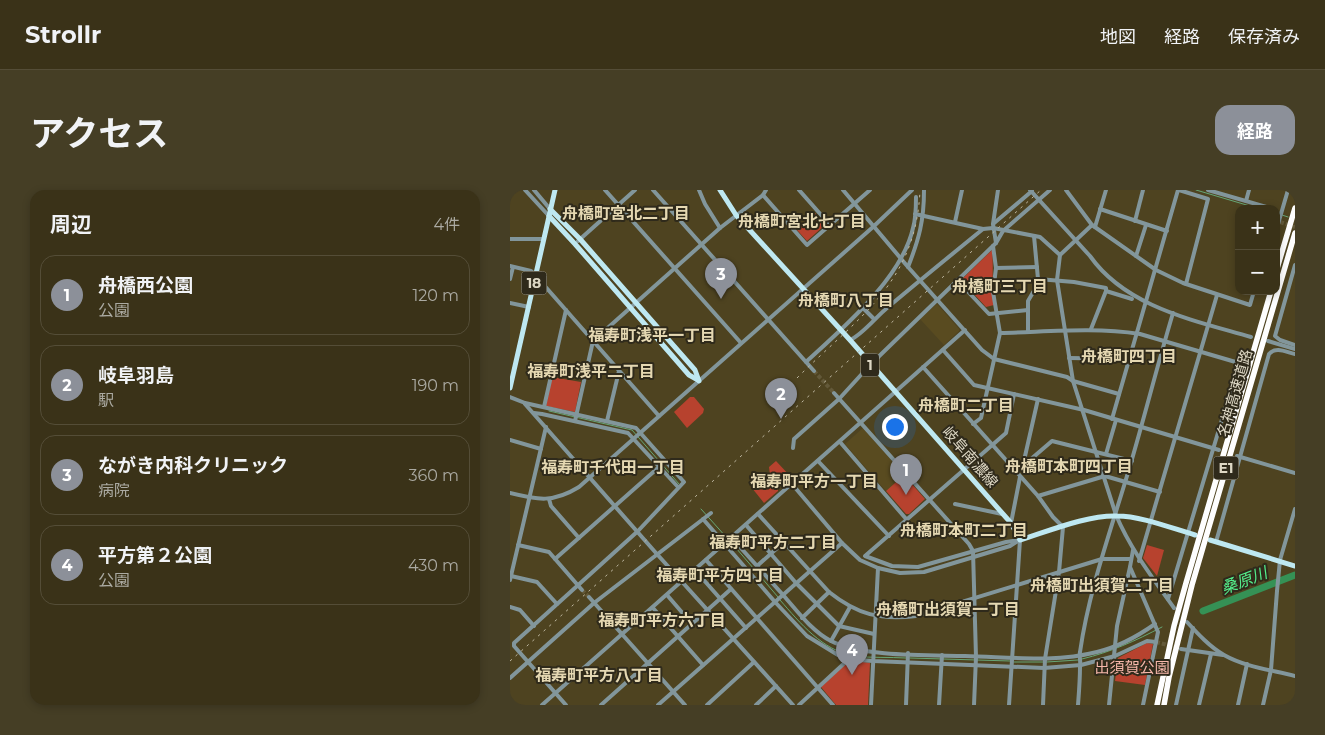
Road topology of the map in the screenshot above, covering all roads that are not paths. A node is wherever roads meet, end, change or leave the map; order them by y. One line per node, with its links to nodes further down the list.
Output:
1 (525, 190): 41 (street)
2 (534, 190): 35 (street)
3 (555, 190): 35 (main road, 18)
4 (605, 190): 32 (street)
5 (635, 190): 32 (street)
6 (653, 190): 62 (street)
7 (699, 190): 51 (street)
8 (720, 190): 39 (main road, 岐阜南濃線 / 1)
9 (766, 190): 26 (street)
10 (799, 190): 47 (street)
11 (842, 190): 30 (street)
12 (870, 190): 30 (street)
13 (912, 190): 50 (street)
14 (924, 190): 40 (street)
15 (962, 190): 44 (street)
16 (998, 190): 48 (street)
17 (1032, 190): 28 (street); 48 (street)
18 (1050, 190): 28 (street)
19 (1066, 190): 49 (street)
20 (1106, 190): 36 (street)
21 (1143, 190): 43 (street)
22 (1179, 190): 54 (street); 81 (street)
23 (1210, 190): 29 (street)
24 (1249, 190): 29 (street)
25 (1288, 190): 38 (street)
26 (763, 195): 39 (street); 47 (street)
27 (916, 197): 37 (street)
28 (1039, 200): 53 (street); 60 (street)
29 (1246, 201): 33 (street)
30 (854, 204): 47 (street); 50 (street)
31 (1295, 204): 46 (highway)
32 (618, 205): 59 (street); 73 (street)
33 (1260, 205)
34 (1295, 208): 46 (highway)
35 (550, 209): 41 (main road, 18); 59 (main road)
36 (1100, 209): 43 (street); 49 (street)
37 (915, 214): 40 (street); 66 (street)
38 (1282, 214): 42 (street)
39 (736, 215): 51 (street); 82 (main road, 岐阜南濃線 / 1)
40 (924, 215): 44 (street); 70 (street)
41 (548, 216): 58 (main road, 18); 61 (main road)
42 (1280, 220)
43 (1135, 221): 45 (street)
44 (955, 222): 52 (street)
45 (1146, 224): 54 (street); 65 (street)
46 (1290, 224): 67 (highway)
47 (830, 225)
48 (993, 226): 52 (street); 53 (street); 63 (street)
49 (1094, 226): 60 (street); 65 (street)
50 (874, 227): 66 (street); 82 (street)
51 (720, 228): 62 (street)
52 (983, 229): 77 (street)
53 (1003, 231): 56 (street); 63 (street)
54 (1166, 231): 74 (street)
55 (1295, 233): 309 (highway, 名神高速道路 / E1)
56 (1034, 236): 64 (street); 71 (street)
57 (510, 239): 58 (street)
58 (543, 239): 75 (main road, 18)
59 (580, 239): 61 (street); 91 (main road)
60 (1075, 240): 64 (street); 89 (street)
61 (575, 244): 94 (main road)
62 (702, 244): 73 (street); 99 (street)
63 (994, 244): 72 (street); 78 (street)
64 (1060, 255): 80 (street)
65 (1136, 256): 74 (street)
66 (900, 258): 70 (street); 93 (street)
67 (1280, 258)
68 (1295, 265): 115 (street)
69 (511, 266): 75 (street); 76 (street)
70 (908, 267): 77 (street)
71 (1037, 267): 72 (street); 79 (street)
72 (996, 268): 98 (street)
73 (674, 269): 91 (street); 114 (street)
74 (1156, 270): 81 (street); 89 (street)
75 (536, 276): 92 (main road, 18); 95 (street)
76 (510, 279)
77 (919, 280): 87 (street); 100 (street)
78 (957, 280): 87 (street); 98 (street)
79 (1038, 280): 80 (street); 96 (street)
80 (1057, 280): 83 (street); 105 (street)
81 (1186, 284): 84 (street)
82 (803, 290): 99 (street); 104 (main road, 岐阜南濃線 / 1)
83 (1106, 292): 88 (street); 102 (street)
84 (1217, 295): 85 (street); 101 (street)
85 (1253, 295)
86 (1269, 295): 308 (highway, 名神高速道路 / E1)
87 (937, 299): 103 (street); 124 (street)
88 (1132, 299)
89 (1146, 302): 97 (street); 108 (street)
90 (510, 303): 92 (street)
91 (636, 303): 94 (street); 129 (main road)
92 (528, 307): 128 (main road, 18)
93 (862, 307): 100 (street); 104 (street)
94 (631, 308): 111 (street); 129 (main road)
95 (566, 310): 111 (street); 141 (street)
96 (1028, 310): 98 (street); 106 (street)
97 (1173, 313): 101 (street); 112 (street)
98 (997, 314): 107 (street)
99 (769, 318): 114 (street); 123 (street)
100 (874, 319): 110 (street)
101 (1208, 324): 109 (street); 118 (street)
102 (1091, 329): 105 (street); 108 (street)
103 (965, 330): 116 (street); 121 (street)
104 (840, 331): 110 (main road, 岐阜南濃線 / 1); 123 (street)
105 (1066, 331): 106 (street); 120 (street)
106 (1028, 332): 107 (street)
107 (1000, 333): 121 (street)
108 (1136, 333): 112 (street); 122 (street)
109 (1250, 337)
110 (850, 340): 124 (main road, 岐阜南濃線 / 1)
111 (593, 341): 126 (street); 145 (street)
112 (1165, 341): 118 (street); 151 (street)
113 (1268, 341): 117 (street)
114 (740, 344): 129 (street)
115 (1295, 345)
116 (943, 350): 125 (street); 132 (street)
117 (1295, 350)
118 (1201, 352): 153 (street); 159 (street)
119 (1295, 354): 163 (street)
120 (1069, 358): 122 (street); 130 (street)
121 (994, 359): 130 (street); 132 (street)
122 (1129, 360): 136 (street)
123 (806, 362): 127 (street)
124 (870, 365): 133 (main road, 岐阜南濃線 / 1); 138 (street)
125 (923, 368): 133 (street); 149 (street)
126 (620, 371): 144 (street); 147 (street)
127 (814, 371)
128 (511, 376): 131 (main road, 18)
129 (698, 380): 144 (street)
130 (1073, 381): 136 (street); 142 (street)
131 (510, 388)
132 (987, 388): 135 (street); 149 (street)
133 (895, 392): 148 (street); 168 (main road, 岐阜南濃線 / 1)
134 (834, 393): 138 (street)
135 (1014, 394): 139 (street); 156 (street)
136 (1119, 394): 146 (street)
137 (510, 397): 140 (street)
138 (839, 399): 148 (street); 158 (street)
139 (1038, 399): 142 (street); 166 (street)
140 (525, 403): 141 (street); 143 (street)
141 (544, 407): 145 (street)
142 (1084, 410): 146 (street); 161 (street)
143 (534, 413): 145 (street); 150 (street)
144 (659, 416): 152 (street)
145 (576, 417): 147 (street); 152 (street)
146 (1114, 419): 151 (street); 162 (street)
147 (607, 422): 152 (street)
148 (861, 423): 155 (street); 182 (street)
149 (973, 424): 156 (street)
150 (546, 427): 157 (street); 172 (street)
151 (1141, 428): 153 (street); 165 (street)
152 (636, 436): 167 (street); 172 (street); 176 (street)
153 (1175, 438): 159 (street); 177 (street)
154 (510, 440): 157 (street)
155 (840, 442): 164 (street); 189 (street)
156 (992, 445): 168 (street); 169 (street)
157 (541, 448): 180 (street)
158 (793, 448)
159 (1213, 449): 160 (street); 195 (street)
160 (1219, 450)
161 (1096, 451): 162 (street); 166 (street); 171 (street)
162 (1106, 454): 165 (street)
163 (1238, 457): 170 (street); 201 (street)
164 (818, 461): 175 (street); 197 (street)
165 (1132, 461): 174 (street)
166 (1023, 465): 169 (street)
167 (659, 466): 176 (street); 184 (street)
168 (964, 469): 182 (street); 187 (main road, 岐阜南濃線 / 1)
169 (1016, 472): 173 (street)
170 (1295, 474)
171 (1105, 476): 174 (street); 179 (street); 188 (street)
172 (591, 477): 181 (street); 184 (street)
173 (1020, 477): 179 (street); 191 (street)
174 (1125, 482): 177 (street); 188 (street)
175 (792, 484): 186 (street); 203 (street)
176 (680, 486): 194 (street)
177 (1160, 492): 190 (street)
178 (510, 493): 180 (street)
179 (1038, 496): 193 (street)
180 (529, 498): 181 (street); 204 (street)
181 (549, 499): 198 (street)
182 (930, 500): 189 (street); 206 (street)
183 (955, 504): 187 (street)
184 (615, 506): 194 (street); 198 (street)
185 (1295, 509): 214 (street)
186 (758, 514): 192 (street); 202 (street)
187 (1003, 514): 191 (main road, 岐阜南濃線 / 1)
188 (1116, 516): 190 (main road); 193 (main road); 205 (street); 211 (street)
189 (907, 520): 197 (street)
190 (1150, 522): 195 (main road); 215 (street)
191 (1011, 523): 200 (main road, 岐阜南濃線 / 1)
192 (746, 525): 199 (street); 208 (street)
193 (1063, 527): 200 (main road); 222 (street)
194 (638, 531): 207 (street); 227 (street)
195 (1188, 533): 196 (main road); 236 (street)
196 (1195, 535)
197 (888, 536): 206 (street)
198 (579, 538): 210 (street)
199 (728, 540): 207 (street); 213 (street); 216 (street); 237 (street)
200 (1020, 540): 206 (street); 209 (street); 226 (street)
201 (1213, 541): 214 (main road)
202 (784, 542): 208 (street); 221 (street)
203 (842, 543): 219 (street); 221 (street)
204 (518, 545): 210 (street); 223 (street)
205 (1133, 550): 212 (street); 215 (street)
206 (973, 551): 209 (street)
207 (656, 553): 224 (street); 238 (street)
208 (771, 554): 216 (street); 225 (street)
209 (973, 556): 219 (street); 234 (street)
210 (555, 559): 227 (street)
211 (1102, 559): 212 (street); 222 (street); 273 (street)
212 (1130, 559): 218 (street)
213 (706, 560): 220 (street); 228 (street)
214 (1280, 560): 217 (main road); 282 (street)
215 (1139, 561): 236 (street)
216 (757, 566): 232 (street)
217 (1295, 566)
218 (1130, 567): 251 (street); 263 (street)
219 (878, 568): 246 (street)
220 (695, 570): 224 (street); 235 (street)
221 (810, 571): 225 (street); 230 (street)
222 (1059, 572): 226 (street); 278 (street)
223 (511, 578): 239 (street)
224 (682, 582): 231 (street); 245 (street)
225 (796, 583): 232 (street); 240 (street)
226 (1016, 585): 234 (street); 277 (street)
227 (578, 586): 229 (street); 239 (street)
228 (731, 589): 235 (street); 247 (street)
229 (582, 590)
230 (829, 592): 240 (street); 241 (street)
231 (667, 595): 243 (street); 250 (street)
232 (782, 596): 237 (street); 248 (street)
233 (589, 597): 238 (street)
234 (974, 598): 246 (street); 272 (street)
235 (720, 599): 245 (street); 254 (street)
236 (1168, 599): 244 (street)
237 (776, 601): 247 (street); 269 (street)
238 (594, 603): 257 (street); 275 (street)
239 (557, 604): 252 (street)
240 (816, 604): 248 (street); 253 (street)
241 (850, 607): 246 (street); 253 (street)
242 (510, 608): 252 (street)
243 (653, 608): 257 (street); 258 (street)
244 (1174, 608)
245 (708, 610): 250 (street); 259 (street)
246 (875, 616): 256 (street)
247 (756, 618): 254 (street); 286 (street)
248 (802, 618): 260 (street)
249 (1187, 622): 255 (street)
250 (692, 624): 258 (street)
251 (1155, 625): 261 (street); 263 (street)
252 (534, 626): 275 (street)
253 (839, 626): 256 (street); 260 (street)
254 (746, 628): 259 (street)
255 (1193, 628): 264 (street); 268 (street)
256 (874, 634): 265 (street)
257 (622, 635): 279 (street); 288 (street)
258 (679, 636): 279 (street); 281 (street)
259 (733, 639): 276 (street); 281 (street)
260 (831, 641): 265 (street)
261 (1156, 642): 263 (street); 307 (street)
262 (1181, 649): 264 (street)
263 (1115, 650): 273 (street); 273 (street); 306 (street)
264 (1188, 650): 267 (street); 310 (street)
265 (873, 652): 266 (street); 271 (street)
266 (908, 654): 270 (street); 274 (street)
267 (1211, 654): 268 (street); 311 (street)
268 (1224, 655): 280 (street)
269 (850, 658): 271 (street); 286 (street)
270 (942, 659): 272 (street); 272 (street); 274 (street); 301 (street)
271 (873, 660): 274 (street); 299 (street)
272 (976, 660): 277 (street); 277 (street); 302 (street)
273 (1080, 660): 278 (street); 278 (street); 305 (street)
274 (908, 661): 300 (street)
275 (528, 662): 284 (street); 288 (street)
276 (754, 662): 285 (street); 294 (street)
277 (1011, 662): 278 (street); 278 (street); 303 (street)
278 (1045, 663): 304 (street)
279 (648, 664): 287 (street); 291 (street)
280 (1247, 664): 282 (street); 312 (street)
281 (703, 665): 287 (street)
282 (1271, 670): 283 (street); 313 (street)
283 (1295, 676)
284 (510, 678)
285 (776, 686): 295 (street); 296 (street)
286 (818, 687): 297 (street); 298 (street)
287 (673, 692): 292 (street); 293 (street)
288 (556, 693): 289 (street); 290 (street)
289 (542, 705)
290 (566, 705)
291 (601, 705)
292 (658, 705)
293 (684, 705)
294 (707, 705)
295 (756, 705)
296 (793, 705)
297 (798, 705)
298 (833, 705)
299 (871, 705)
300 (906, 705)
301 (939, 705)
302 (974, 705)
303 (1009, 705)
304 (1043, 705)
305 (1078, 705)
306 (1109, 705)
307 (1143, 705)
308 (1157, 705)
309 (1164, 705)
310 (1176, 705)
311 (1199, 705)
312 (1238, 705)
313 (1263, 705)

